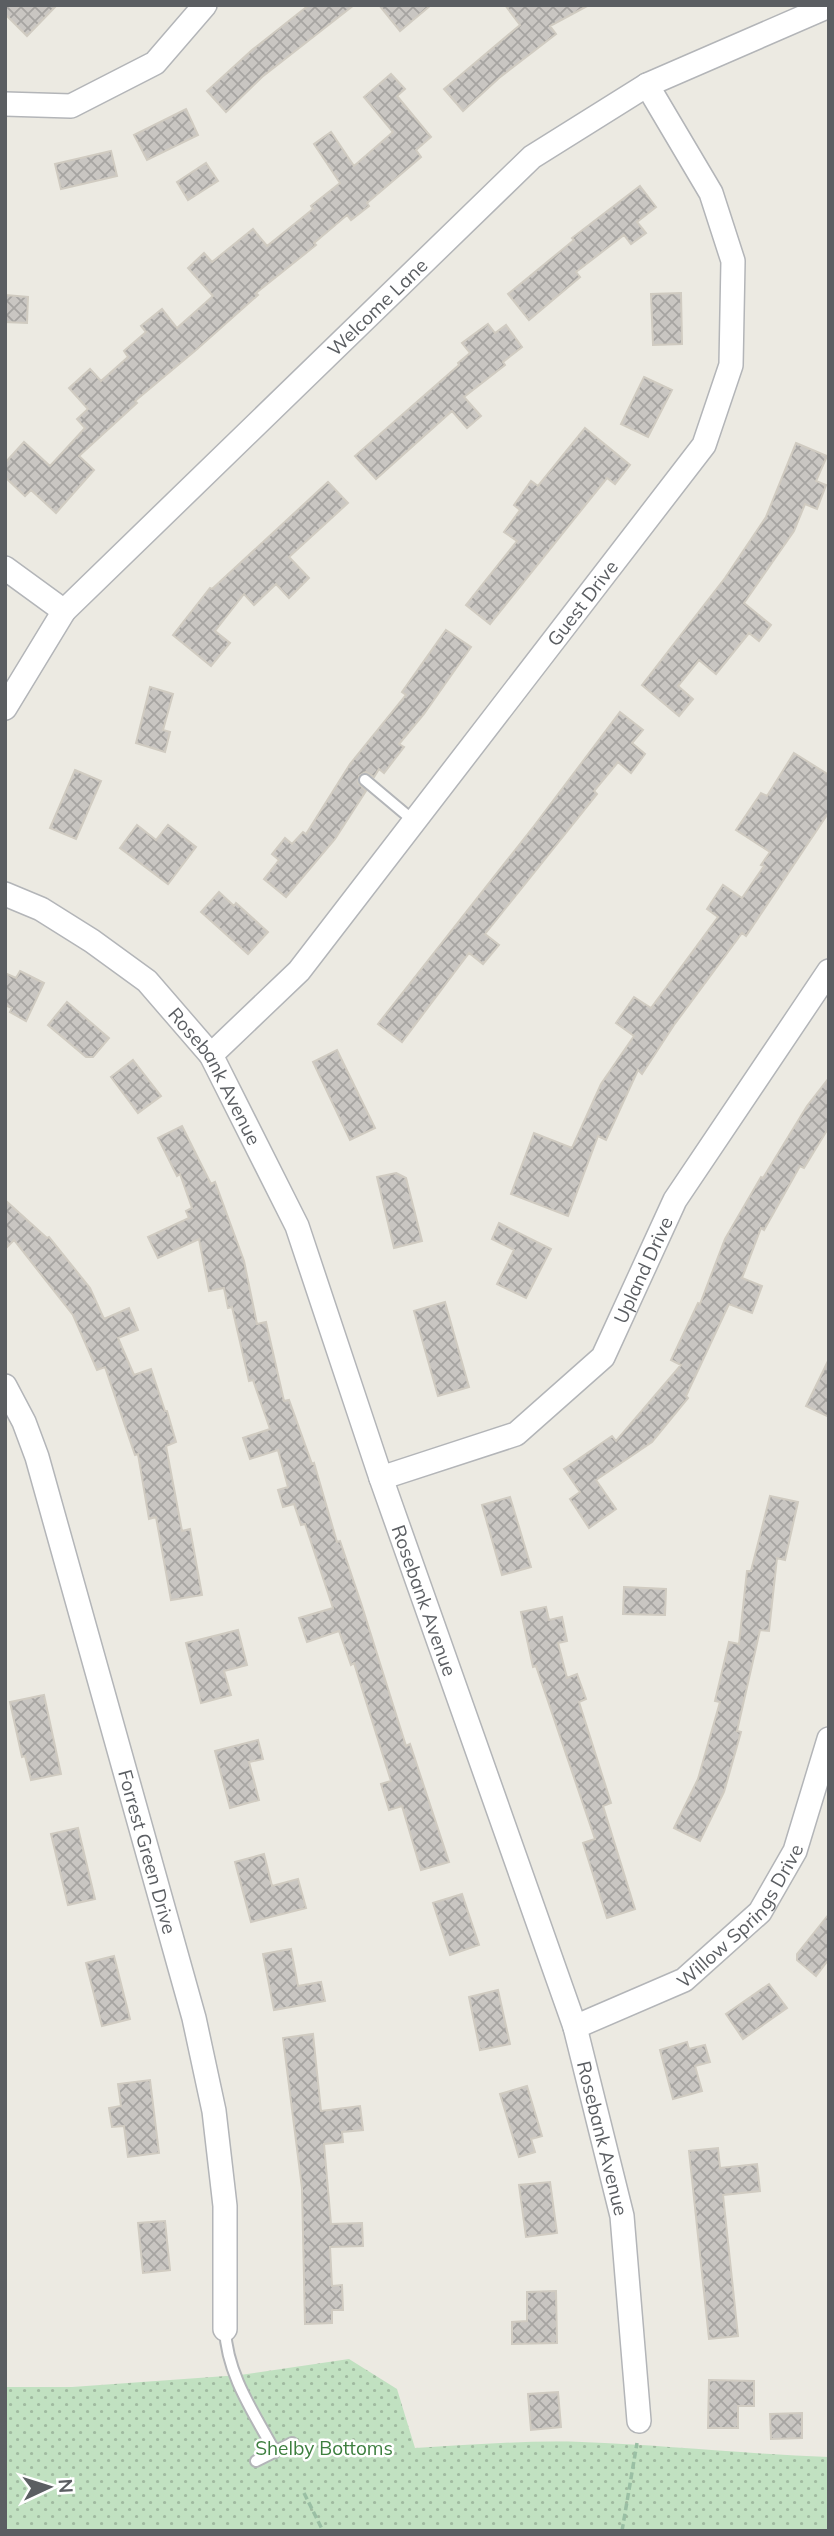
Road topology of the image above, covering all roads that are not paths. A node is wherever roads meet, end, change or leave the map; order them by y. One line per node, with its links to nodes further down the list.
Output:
1 (205, 5): 4 (street)
2 (829, 6): 3 (street, Welcome Lane)
3 (647, 85): 6 (street, Welcome Lane); 9 (street, Guest Drive)
4 (5, 104)
5 (5, 568): 6 (street)
6 (64, 611): 7 (street, Welcome Lane)
7 (5, 708)
8 (365, 780): 9 (lane)
9 (415, 822): 12 (street, Guest Drive)
10 (5, 894): 12 (street, Rosebank Avenue)
11 (829, 971): 14 (street, Upland Drive)
12 (211, 1055): 14 (street, Rosebank Avenue)
13 (5, 1386): 17 (street, Forrest Green Drive)
14 (381, 1478): 16 (street, Rosebank Avenue)
15 (829, 1739): 16 (street, Willow Springs Drive)
16 (575, 2027): 18 (street, Rosebank Avenue)
17 (225, 2329): 20 (lane)
18 (639, 2421)
19 (292, 2443): 20 (lane)
20 (275, 2452): 21 (lane)
21 (256, 2461)

